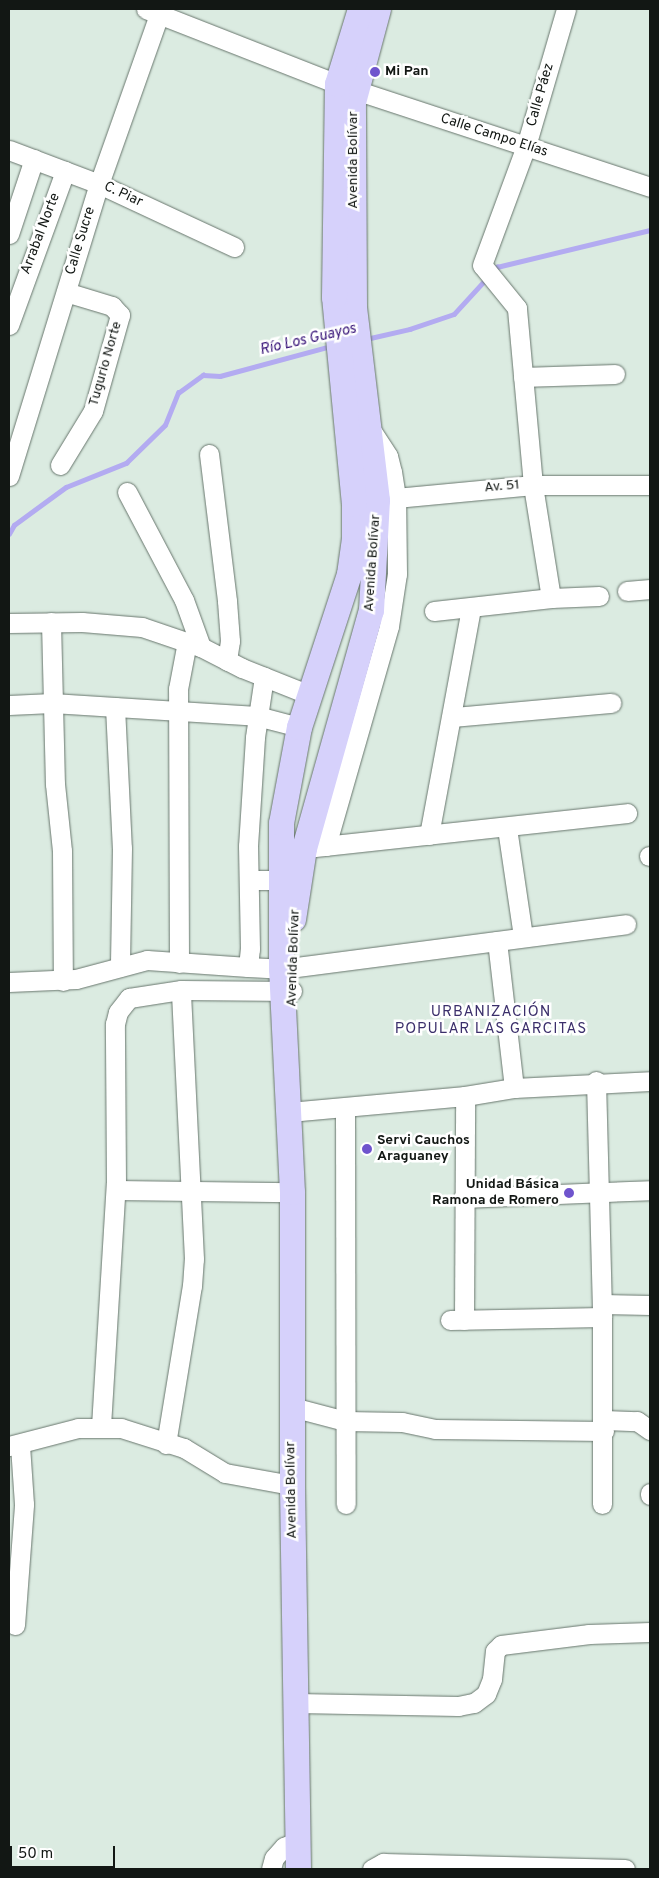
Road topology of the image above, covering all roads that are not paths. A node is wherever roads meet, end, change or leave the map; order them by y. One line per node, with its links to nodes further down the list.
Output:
1 (360, 9): 5 (main road, Avenida Bolívar)
2 (378, 9): 5 (main road, Avenida Bolívar)
3 (566, 9): 6 (street, Calle Páez)
4 (155, 11): 5 (street, Calle Campo Elías); 10 (street, Calle Sucre)
5 (347, 87): 6 (street, Calle Campo Elías); 18 (main road, Avenida Bolívar)
6 (526, 146): 11 (street, Calle Campo Elías); 17 (street, Calle Páez)
7 (9, 150): 8 (street, C. Piar)
8 (34, 159): 9 (street, C. Piar); 12 (street)
9 (65, 171): 10 (street, C. Piar); 15 (street, Arrabal Norte)
10 (99, 184): 13 (street, C. Piar); 14 (street, Calle Sucre)
11 (650, 187)
12 (9, 234)
13 (234, 247)
14 (66, 292): 20 (street, Tugurio Norte); 21 (street, Calle Sucre)
15 (9, 325)
16 (615, 374): 17 (street)
17 (523, 377): 22 (street)
18 (359, 412): 25 (main road, Avenida Bolívar); 25 (street)
19 (209, 454): 35 (street)
20 (60, 465)
21 (9, 476)
22 (533, 484): 23 (street, Av. 51); 25 (street, Av. 51); 29 (street)
23 (650, 485)
24 (127, 492): 34 (street)
25 (376, 500): 37 (main road, Avenida Bolívar); 49 (main road, Avenida Bolívar)
26 (650, 589): 27 (street)
27 (627, 591)
28 (600, 596): 29 (street)
29 (551, 598): 30 (street)
30 (471, 609): 31 (street); 44 (street)
31 (434, 611)
32 (51, 622): 33 (street); 34 (street); 38 (street)
33 (9, 623)
34 (194, 644): 35 (street); 42 (street)
35 (227, 661): 36 (street)
36 (264, 677): 37 (street); 43 (street)
37 (310, 695): 45 (main road, Avenida Bolívar)
38 (52, 703): 40 (street); 41 (street); 59 (street)
39 (611, 703): 44 (street)
40 (9, 704)
41 (115, 707): 42 (street); 56 (street)
42 (178, 712): 43 (street); 55 (street)
43 (257, 716): 45 (street); 50 (street)
44 (453, 717): 48 (street)
45 (299, 727): 49 (main road, Avenida Bolívar)
46 (626, 813): 47 (street)
47 (507, 828): 48 (street); 53 (street)
48 (429, 835): 49 (street)
49 (304, 849): 51 (main road, Avenida Bolívar); 58 (main road, Avenida Bolívar)
50 (249, 880): 51 (street); 57 (street)
51 (281, 880): 58 (main road, Avenida Bolívar)
52 (626, 924): 53 (street)
53 (523, 936): 54 (street)
54 (497, 941): 58 (street); 64 (street)
55 (179, 963): 56 (street); 57 (street)
56 (120, 967): 59 (street)
57 (248, 967): 58 (street)
58 (287, 979): 61 (street); 67 (main road, Avenida Bolívar)
59 (63, 981): 60 (street)
60 (9, 982)
61 (181, 990): 68 (street); 69 (street)
62 (650, 1080): 63 (street)
63 (596, 1081): 64 (street); 72 (street)
64 (514, 1088): 65 (street)
65 (465, 1096): 66 (street); 73 (street)
66 (345, 1108): 67 (street); 77 (street)
67 (289, 1112): 71 (main road, Avenida Bolívar)
68 (116, 1190): 69 (street); 78 (street)
69 (191, 1190): 71 (street); 81 (street)
70 (650, 1190): 72 (street)
71 (292, 1192): 76 (main road, Avenida Bolívar)
72 (598, 1194): 73 (street); 75 (street)
73 (463, 1198): 75 (street)
74 (650, 1305): 75 (street)
75 (602, 1310): 79 (street)
76 (292, 1407): 77 (street); 83 (main road, Avenida Bolívar)
77 (345, 1421): 79 (street); 84 (street)
78 (101, 1426): 81 (street); 82 (street)
79 (604, 1426): 80 (street); 85 (street)
80 (650, 1430)
81 (166, 1444): 83 (street)
82 (14, 1446): 86 (street)
83 (292, 1485): 88 (main road, Avenida Bolívar)
84 (346, 1504)
85 (602, 1504)
86 (15, 1625)
87 (650, 1632): 88 (street)
88 (296, 1703): 89 (main road, Avenida Bolívar)
89 (298, 1841): 90 (street); 91 (main road, Avenida Bolívar)
90 (271, 1869)
91 (298, 1869)
92 (372, 1869): 93 (street)
93 (625, 1869)

